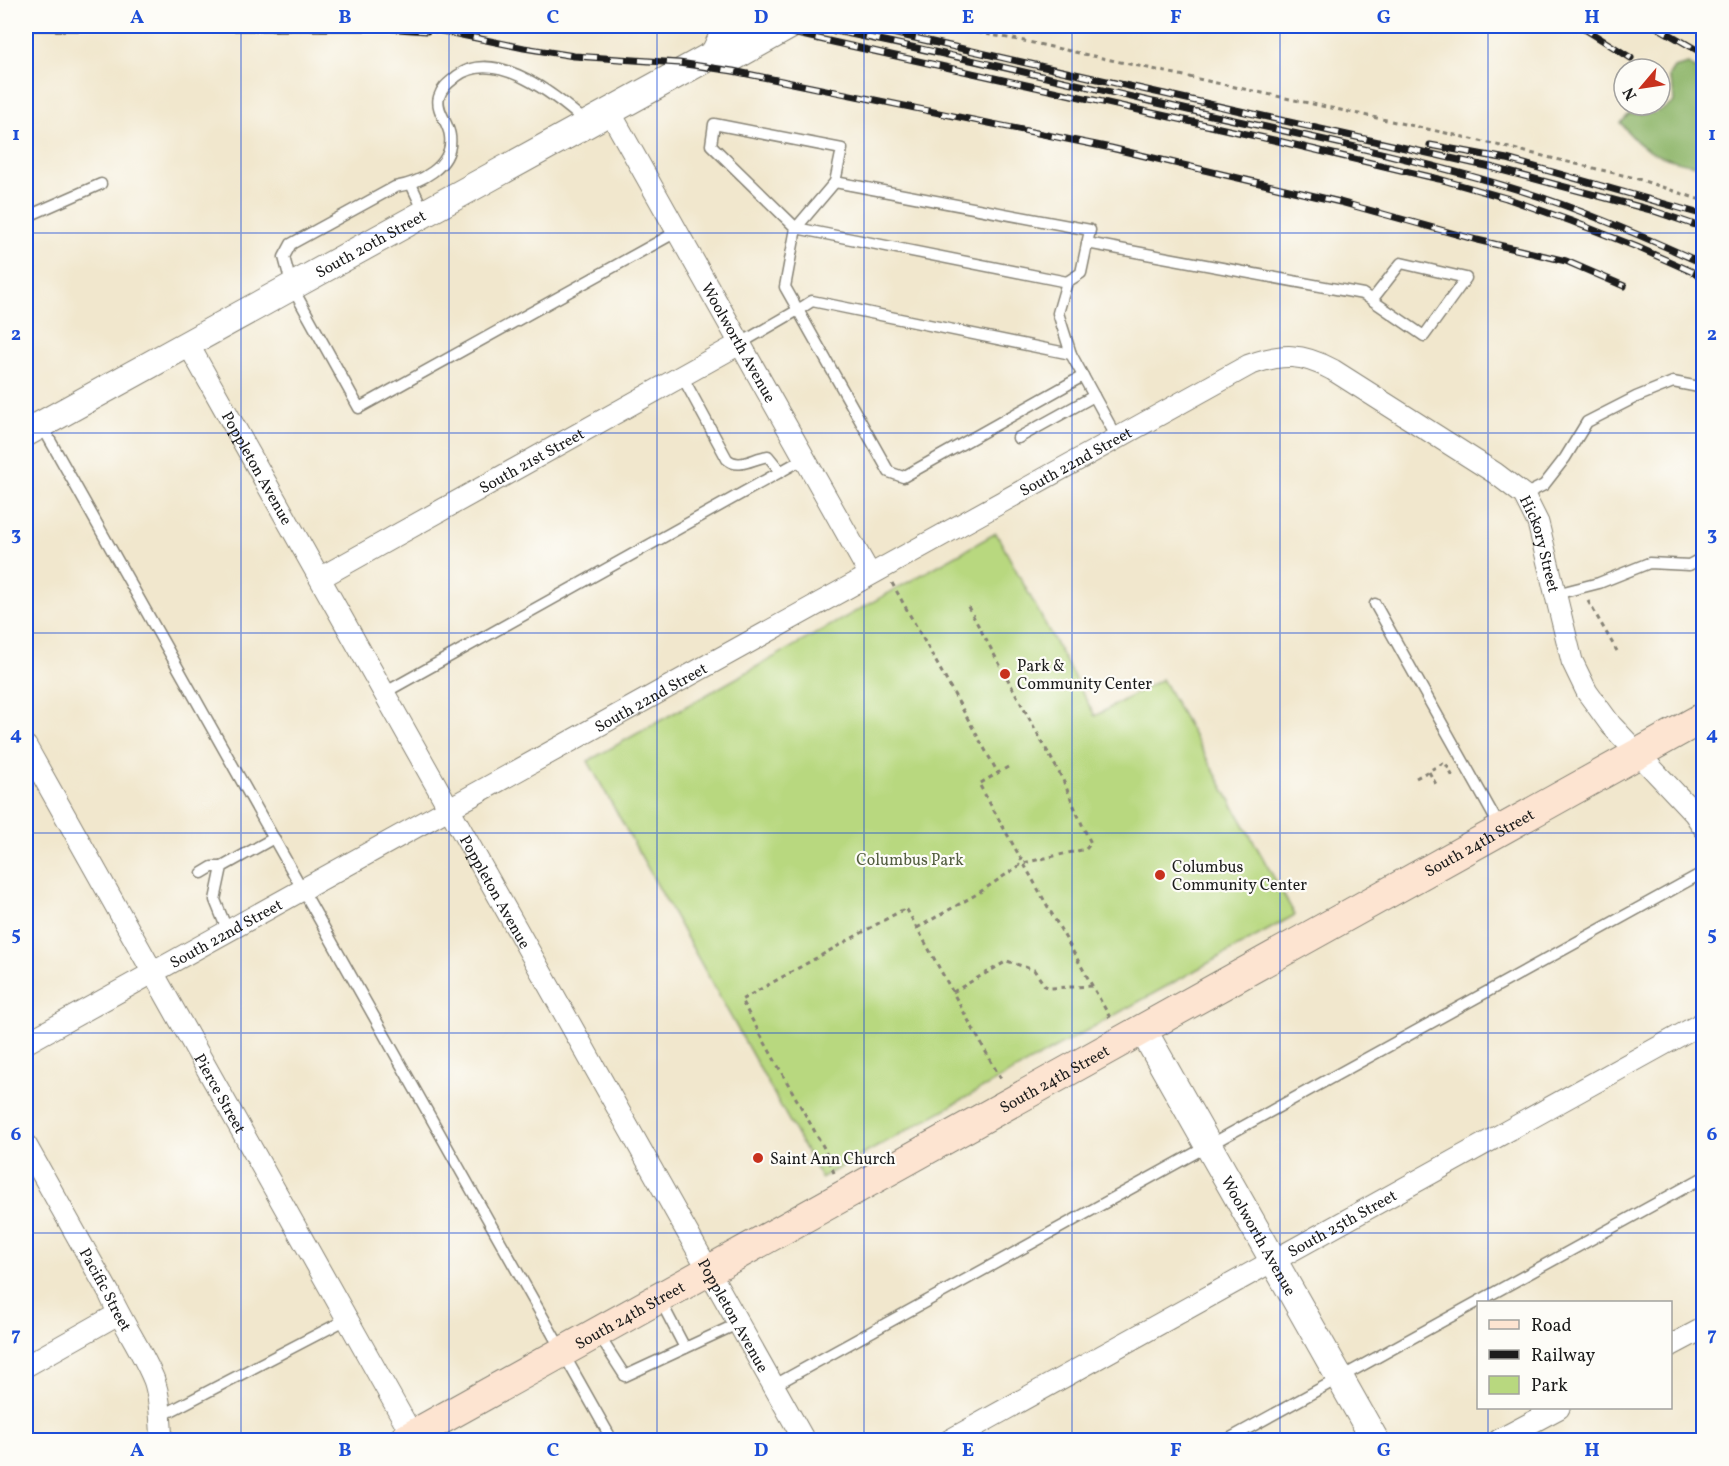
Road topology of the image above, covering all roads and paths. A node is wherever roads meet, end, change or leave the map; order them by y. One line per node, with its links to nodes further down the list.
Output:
1 (746, 26): 4 (street, South 20th Street)
2 (789, 26): 4 (street, South 20th Street)
3 (942, 26): 9 (path)
4 (714, 54): 5 (street, South 20th Street)
5 (599, 118): 8 (lane); 10 (street, South 20th Street); 13 (street, Woolworth Avenue)
6 (835, 182): 12 (lane); 12 (lane); 14 (lane)
7 (101, 184): 11 (lane)
8 (411, 184): 10 (lane); 16 (lane)
9 (1704, 201)
10 (425, 214): 16 (street, South 20th Street)
11 (26, 217)
12 (796, 228): 15 (lane); 18 (lane)
13 (678, 231): 16 (lane); 19 (street, Woolworth Avenue)
14 (1087, 243): 15 (lane); 17 (lane)
15 (1067, 282): 21 (lane)
16 (292, 287): 20 (street, South 20th Street)
17 (1372, 300): 17 (lane)
18 (798, 310): 19 (lane); 21 (lane); 24 (lane)
19 (741, 343): 23 (street, South 21st Street); 30 (street, Woolworth Avenue)
20 (188, 344): 27 (street, South 20th Street); 35 (street, Poppleton Avenue)
21 (1071, 354): 24 (lane)
22 (1279, 356): 29 (street, South 22nd Street); 32 (street, Hickory Street)
23 (682, 376): 31 (lane); 35 (street, South 21st Street)
24 (1083, 376): 26 (lane)
25 (1704, 390): 32 (lane)
26 (1094, 396): 28 (lane); 29 (lane)
27 (33, 429): 55 (lane)
28 (1018, 438)
29 (1117, 438): 34 (street, South 22nd Street)
30 (806, 458): 31 (lane); 34 (street, Woolworth Avenue)
31 (781, 472): 42 (lane)
32 (1524, 495): 37 (street, Hickory Street)
33 (1704, 557): 37 (lane)
34 (869, 573): 52 (street, South 22nd Street)
35 (320, 578): 42 (street, Poppleton Avenue)
36 (891, 582): 48 (path)
37 (1556, 594): 44 (street, Hickory Street)
38 (1589, 601): 41 (path)
39 (1375, 604): 54 (lane)
40 (967, 605): 56 (path)
41 (1617, 651)
42 (384, 693): 52 (street, Poppleton Avenue)
43 (1704, 717): 44 (main road, South 24th Street)
44 (1649, 747): 53 (street, Hickory Street); 54 (main road, South 24th Street)
45 (27, 750): 63 (street, Pierce Street)
46 (1008, 767): 48 (path)
47 (1428, 771): 49 (path); 50 (path); 51 (path)
48 (998, 773): 56 (path)
49 (1453, 777)
50 (1416, 778)
51 (1437, 786)
52 (450, 810): 60 (street, South 22nd Street); 76 (street, Poppleton Avenue)
53 (1704, 828)
54 (1502, 830): 68 (main road, South 24th Street)
55 (274, 838): 57 (lane); 60 (lane)
56 (1023, 862): 61 (path); 64 (path)
57 (222, 867): 59 (lane); 62 (lane)
58 (1704, 872): 72 (lane)
59 (202, 873)
60 (303, 891): 62 (street, South 22nd Street); 87 (lane)
61 (917, 928): 65 (path); 74 (path)
62 (228, 932): 63 (street, South 22nd Street)
63 (153, 974): 69 (street, South 22nd Street); 81 (street, Pierce Street)
64 (1093, 986): 65 (path); 67 (path)
65 (953, 992): 70 (path)
66 (1704, 1022): 75 (street, South 25th Street)
67 (1113, 1024)
68 (1143, 1030): 72 (street, Woolworth Avenue); 76 (main road, South 24th Street)
69 (26, 1043)
70 (1005, 1085)
71 (26, 1145): 80 (street, Pacific Street)
72 (1209, 1146): 75 (street, Woolworth Avenue); 90 (lane)
73 (1704, 1177): 78 (lane)
74 (837, 1178)
75 (1274, 1261): 89 (street, Woolworth Avenue); 97 (street, South 25th Street)
76 (709, 1272): 77 (main road, South 24th Street); 82 (street, Poppleton Avenue)
77 (659, 1299): 84 (main road, South 24th Street); 86 (lane)
78 (1479, 1301)
79 (1477, 1302): 89 (lane)
80 (118, 1314): 88 (street); 92 (street, Pacific Street)
81 (347, 1319): 92 (lane); 93 (street, Pierce Street)
82 (737, 1324): 86 (lane); 90 (street, Poppleton Avenue)
83 (1704, 1328): 85 (street)
84 (598, 1333): 86 (lane); 87 (main road, South 24th Street)
85 (1672, 1345)
86 (685, 1348)
87 (563, 1353): 93 (main road, South 24th Street); 95 (lane)
88 (26, 1366)
89 (1340, 1378): 98 (lane); 99 (street, Woolworth Avenue)
90 (773, 1386): 96 (street, Poppleton Avenue)
91 (1555, 1409): 100 (street)
92 (161, 1416): 94 (street, Pacific Street)
93 (411, 1439)
94 (162, 1440)
95 (612, 1440)
96 (804, 1440)
97 (950, 1440)
98 (1227, 1440)
99 (1375, 1440)
100 (1499, 1440)

